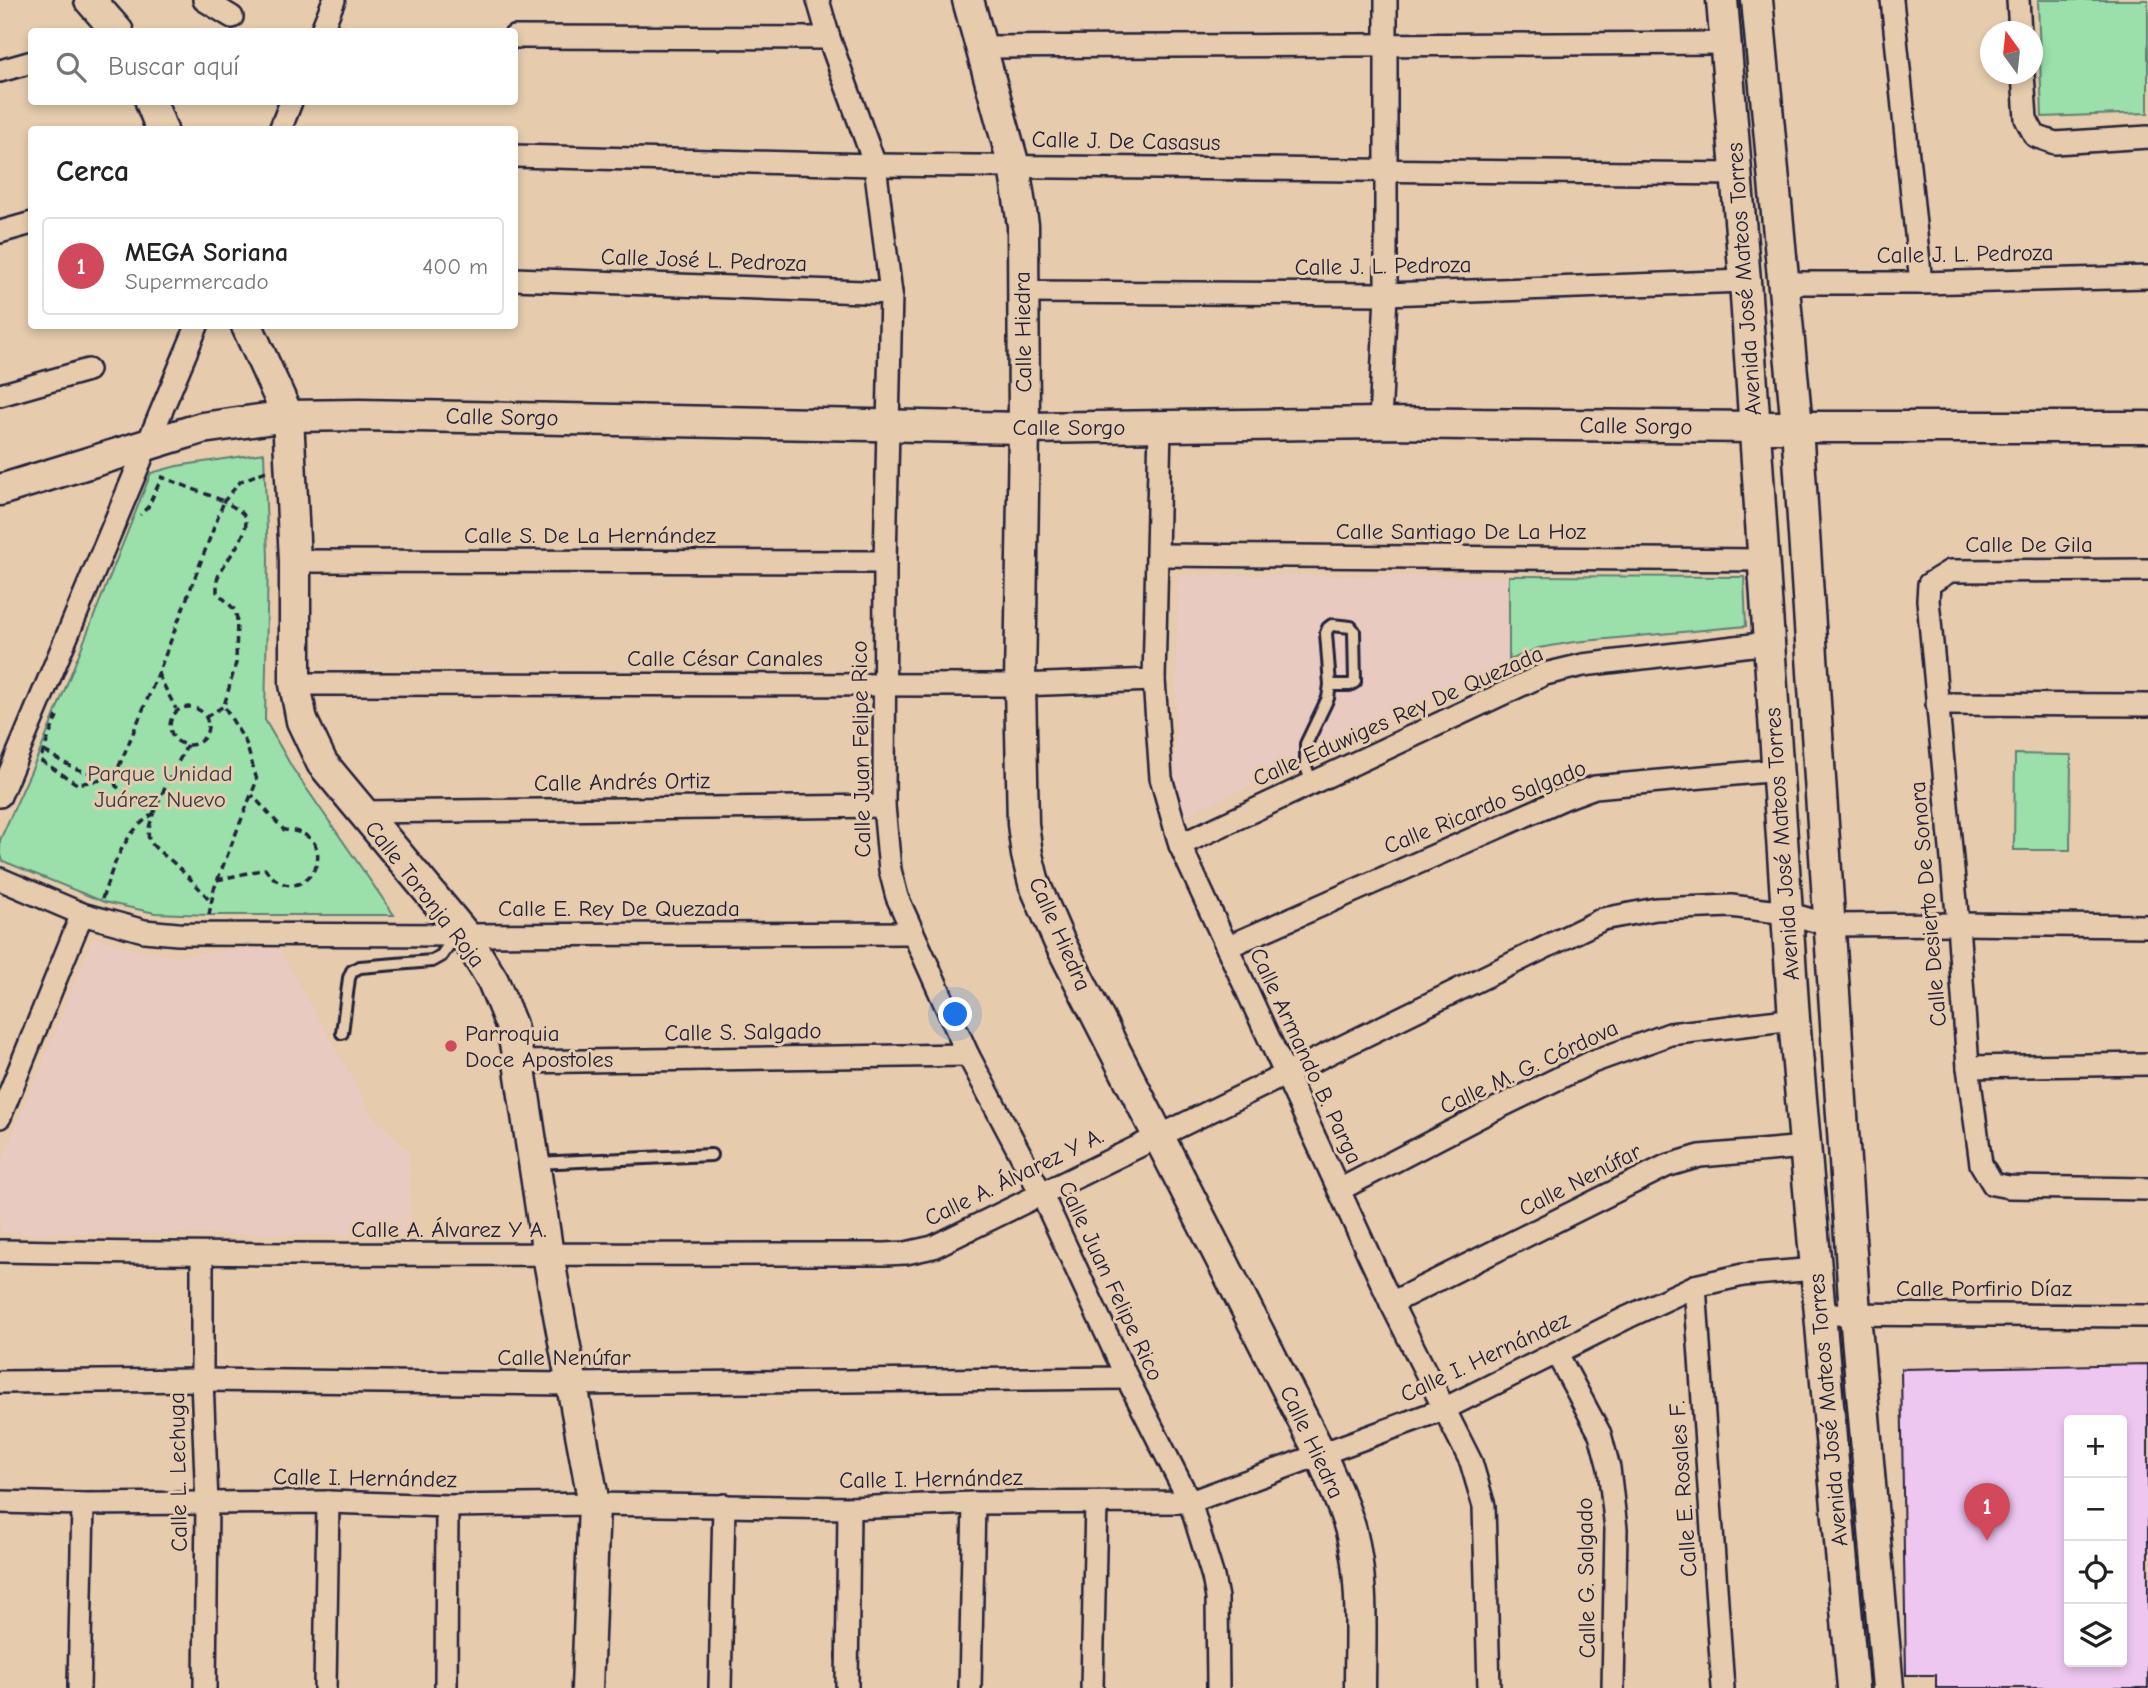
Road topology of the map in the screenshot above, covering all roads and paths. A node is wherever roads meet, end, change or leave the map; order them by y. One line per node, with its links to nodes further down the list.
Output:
1 (90, 0): 13 (street)
2 (204, 0): 11 (street)
3 (334, 0): 14 (street)
4 (818, 0): 16 (street, Calle Juan Felipe Rico)
5 (968, 0): 19 (street, Calle Hiedra)
6 (1386, 0): 18 (street)
7 (1722, 0): 17 (street, Avenida José Mateos Torres)
8 (1758, 0): 39 (street, Avenida José Mateos Torres)
9 (1892, 0): 38 (street)
10 (2018, 0): 12 (street)
11 (232, 17)
12 (2019, 21)
13 (114, 28)
14 (323, 28)
15 (518, 37): 16 (street)
16 (829, 38): 29 (street, Calle Juan Felipe Rico)
17 (1726, 43): 18 (street); 32 (street, Avenida José Mateos Torres)
18 (1386, 44): 19 (street); 31 (street)
19 (982, 47): 30 (street, Calle Hiedra)
20 (28, 63): 21 (street)
21 (0, 71)
22 (2024, 84): 27 (street)
23 (152, 105): 25 (street)
24 (290, 105): 26 (street)
25 (160, 126)
26 (282, 126)
27 (2148, 137)
28 (518, 156): 29 (street, Calle J. De Casasus)
29 (875, 165): 30 (street, Calle J. De Casasus); 41 (street, Calle Juan Felipe Rico)
30 (1014, 166): 31 (street, Calle J. De Casasus); 40 (street, Calle Hiedra)
31 (1384, 169): 32 (street, Calle J. De Casasus); 42 (street)
32 (1737, 174): 37 (street, Avenida José Mateos Torres)
33 (28, 224): 34 (street)
34 (0, 232)
35 (2148, 277): 38 (street, Calle J. L. Pedroza)
36 (518, 279): 41 (street, Calle José L. Pedroza)
37 (1745, 281): 42 (street, Calle J. L. Pedroza); 51 (street, Avenida José Mateos Torres)
38 (1921, 282): 39 (street, Calle J. L. Pedroza)
39 (1784, 283): 52 (street, Avenida José Mateos Torres)
40 (1023, 292): 42 (street, Calle J. L. Pedroza); 54 (street, Calle Hiedra)
41 (891, 293): 49 (street, Calle Juan Felipe Rico)
42 (1386, 295): 48 (street)
43 (196, 329): 55 (street)
44 (248, 329): 47 (street, Calle Toronja Roja)
45 (88, 370): 46 (street)
46 (0, 395)
47 (288, 416): 49 (street, Calle Sorgo); 55 (street, Calle Sorgo); 56 (street, Calle Toronja Roja)
48 (1380, 423): 50 (street, Calle Sorgo); 51 (street, Calle Sorgo)
49 (889, 425): 54 (street, Calle Sorgo); 63 (street, Calle Juan Felipe Rico)
50 (1160, 426): 54 (street, Calle Sorgo); 60 (street, Calle Armando B. Parga)
51 (1754, 427): 52 (street, Calle Sorgo); 61 (street, Avenida José Mateos Torres)
52 (1797, 427): 53 (street, Calle Sorgo); 97 (street, Avenida José Mateos Torres)
53 (2148, 427)
54 (1024, 428): 71 (street, Calle Hiedra)
55 (147, 444): 57 (street, Calle Sorgo); 86 (street)
56 (290, 466): 58 (path); 62 (street, Calle Toronja Roja)
57 (0, 489)
58 (225, 501): 59 (path); 67 (path); 75 (path)
59 (134, 522)
60 (1158, 555): 61 (street, Calle Santiago De La Hoz); 68 (street, Calle Armando B. Parga)
61 (1763, 560): 66 (street, Avenida José Mateos Torres)
62 (295, 561): 63 (street, Calle S. De La Hernández); 69 (street, Calle Toronja Roja)
63 (886, 562): 70 (street, Calle Juan Felipe Rico)
64 (2148, 570): 65 (street, Calle De Gila)
65 (1928, 600): 73 (street, Calle Desierto De Sonora)
66 (1769, 643): 81 (street, Avenida José Mateos Torres); 84 (street, Calle Eduwiges Rey De Quezada)
67 (158, 674): 76 (path); 82 (path)
68 (1154, 680): 71 (street, Calle César Canales); 90 (street, Calle Armando B. Parga)
69 (295, 684): 70 (street, Calle César Canales); 88 (street, Calle Toronja Roja)
70 (885, 685): 71 (street, Calle César Canales); 87 (street, Calle Juan Felipe Rico)
71 (1020, 685): 111 (street, Calle Hiedra)
72 (1330, 685): 72 (lane); 84 (lane)
73 (1937, 704): 74 (street); 96 (street, Calle Desierto De Sonora)
74 (2148, 705)
75 (224, 706): 78 (path); 85 (path)
76 (177, 710): 78 (path); 79 (path)
77 (58, 715): 80 (path)
78 (206, 717): 79 (path)
79 (187, 745): 89 (path)
80 (44, 751): 82 (path); 83 (path)
81 (1778, 770): 94 (street, Avenida José Mateos Torres); 102 (street, Calle Ricardo Salgado)
82 (116, 772): 83 (path)
83 (114, 778): 89 (path)
84 (1312, 783): 90 (street, Calle Eduwiges Rey De Quezada)
85 (252, 795): 92 (path); 92 (path)
86 (0, 796)
87 (884, 806): 88 (street, Calle Andrés Ortiz); 99 (street, Calle Juan Felipe Rico)
88 (360, 811): 101 (street, Calle Toronja Roja)
89 (153, 814): 93 (path); 95 (path)
90 (1180, 845): 102 (street, Calle Armando B. Parga)
91 (0, 879): 95 (street, Calle E. Rey De Quezada)
92 (217, 880): 93 (path)
93 (211, 900): 100 (path)
94 (1787, 913): 97 (street, Calle A. Álvarez Y A.); 103 (street, Avenida José Mateos Torres); 109 (street, Calle A. Álvarez Y A.)
95 (89, 916): 100 (street, Calle E. Rey De Quezada); 110 (street)
96 (1958, 924): 97 (street, Calle A. Álvarez Y A.); 98 (street, Calle A. Álvarez Y A.); 108 (street, Calle Desierto De Sonora)
97 (1829, 925): 125 (street, Avenida José Mateos Torres)
98 (2148, 926)
99 (912, 933): 101 (street, Calle E. Rey De Quezada); 105 (street, Calle Juan Felipe Rico)
100 (208, 935): 101 (street, Calle E. Rey De Quezada)
101 (460, 935): 104 (lane); 106 (street, Calle Toronja Roja)
102 (1227, 947): 109 (street, Calle Armando B. Parga)
103 (1794, 1019): 112 (street, Avenida José Mateos Torres); 116 (street, Calle M. G. Córdova)
104 (342, 1033)
105 (968, 1055): 106 (street, Calle S. Salgado); 117 (street, Calle Juan Felipe Rico)
106 (519, 1062): 114 (street, Calle Toronja Roja)
107 (2148, 1064): 108 (street)
108 (1968, 1067): 115 (street, Calle Desierto De Sonora)
109 (1285, 1073): 111 (street, Calle A. Álvarez Y A.); 116 (street, Calle Armando B. Parga)
110 (0, 1117)
111 (1159, 1136): 117 (street, Calle A. Álvarez Y A.); 133 (street, Calle Hiedra)
112 (1805, 1147): 121 (street, Avenida José Mateos Torres); 123 (street, Calle Nenúfar)
113 (711, 1156): 114 (lane)
114 (534, 1163): 120 (street, Calle Toronja Roja)
115 (2148, 1189)
116 (1339, 1190): 123 (street, Calle Armando B. Parga)
117 (1042, 1195): 120 (street, Calle A. Álvarez Y A.); 128 (street, Calle Juan Felipe Rico)
118 (0, 1251): 119 (street, Calle A. Álvarez Y A.)
119 (202, 1255): 120 (street, Calle A. Álvarez Y A.); 129 (street, Calle L. Lechuga)
120 (548, 1255): 131 (street, Calle Toronja Roja)
121 (1816, 1269): 122 (street, Calle I. Hernández); 124 (street, Avenida José Mateos Torres)
122 (1695, 1286): 127 (street, Calle I. Hernández); 158 (street, Calle E. Rosales F.)
123 (1391, 1303): 132 (street, Calle Armando B. Parga)
124 (1819, 1314): 125 (street, Calle Porfirio Díaz); 159 (street, Avenida José Mateos Torres)
125 (1856, 1314): 126 (street, Calle Porfirio Díaz); 160 (street, Avenida José Mateos Torres)
126 (2148, 1316)
127 (1557, 1354): 132 (street, Calle I. Hernández); 157 (street, Calle G. Salgado)
128 (1127, 1378): 131 (street, Calle Nenúfar); 136 (street, Calle Juan Felipe Rico)
129 (202, 1380): 130 (street, Calle Nenúfar); 131 (street, Calle Nenúfar); 137 (street, Calle L. Lechuga)
130 (0, 1381)
131 (571, 1384): 141 (street, Calle Toronja Roja)
132 (1444, 1409): 133 (street, Calle I. Hernández); 156 (street, Calle Armando B. Parga)
133 (1321, 1455): 136 (street, Calle I. Hernández); 155 (street, Calle Hiedra)
134 (0, 1502): 140 (street, Calle I. Hernández)
135 (328, 1502): 137 (street, Calle I. Hernández); 143 (street, Calle I. Hernández); 147 (street)
136 (1191, 1502): 139 (street, Calle I. Hernández); 154 (street, Calle Juan Felipe Rico)
137 (207, 1503): 140 (street, Calle I. Hernández); 146 (street, Calle L. Lechuga)
138 (974, 1503): 139 (street, Calle I. Hernández); 144 (street, Calle I. Hernández); 152 (street)
139 (1096, 1503): 153 (street)
140 (83, 1504): 145 (street)
141 (594, 1504): 142 (street, Calle I. Hernández); 143 (street, Calle I. Hernández); 149 (street, Calle Toronja Roja)
142 (724, 1505): 144 (street, Calle I. Hernández); 150 (street)
143 (447, 1506): 148 (street)
144 (849, 1508): 151 (street)
145 (79, 1688)
146 (205, 1688)
147 (325, 1688)
148 (446, 1688)
149 (587, 1688)
150 (720, 1688)
151 (847, 1688)
152 (970, 1688)
153 (1091, 1688)
154 (1218, 1688)
155 (1360, 1688)
156 (1489, 1688)
157 (1613, 1688)
158 (1723, 1688)
159 (1853, 1688)
160 (1888, 1688)

